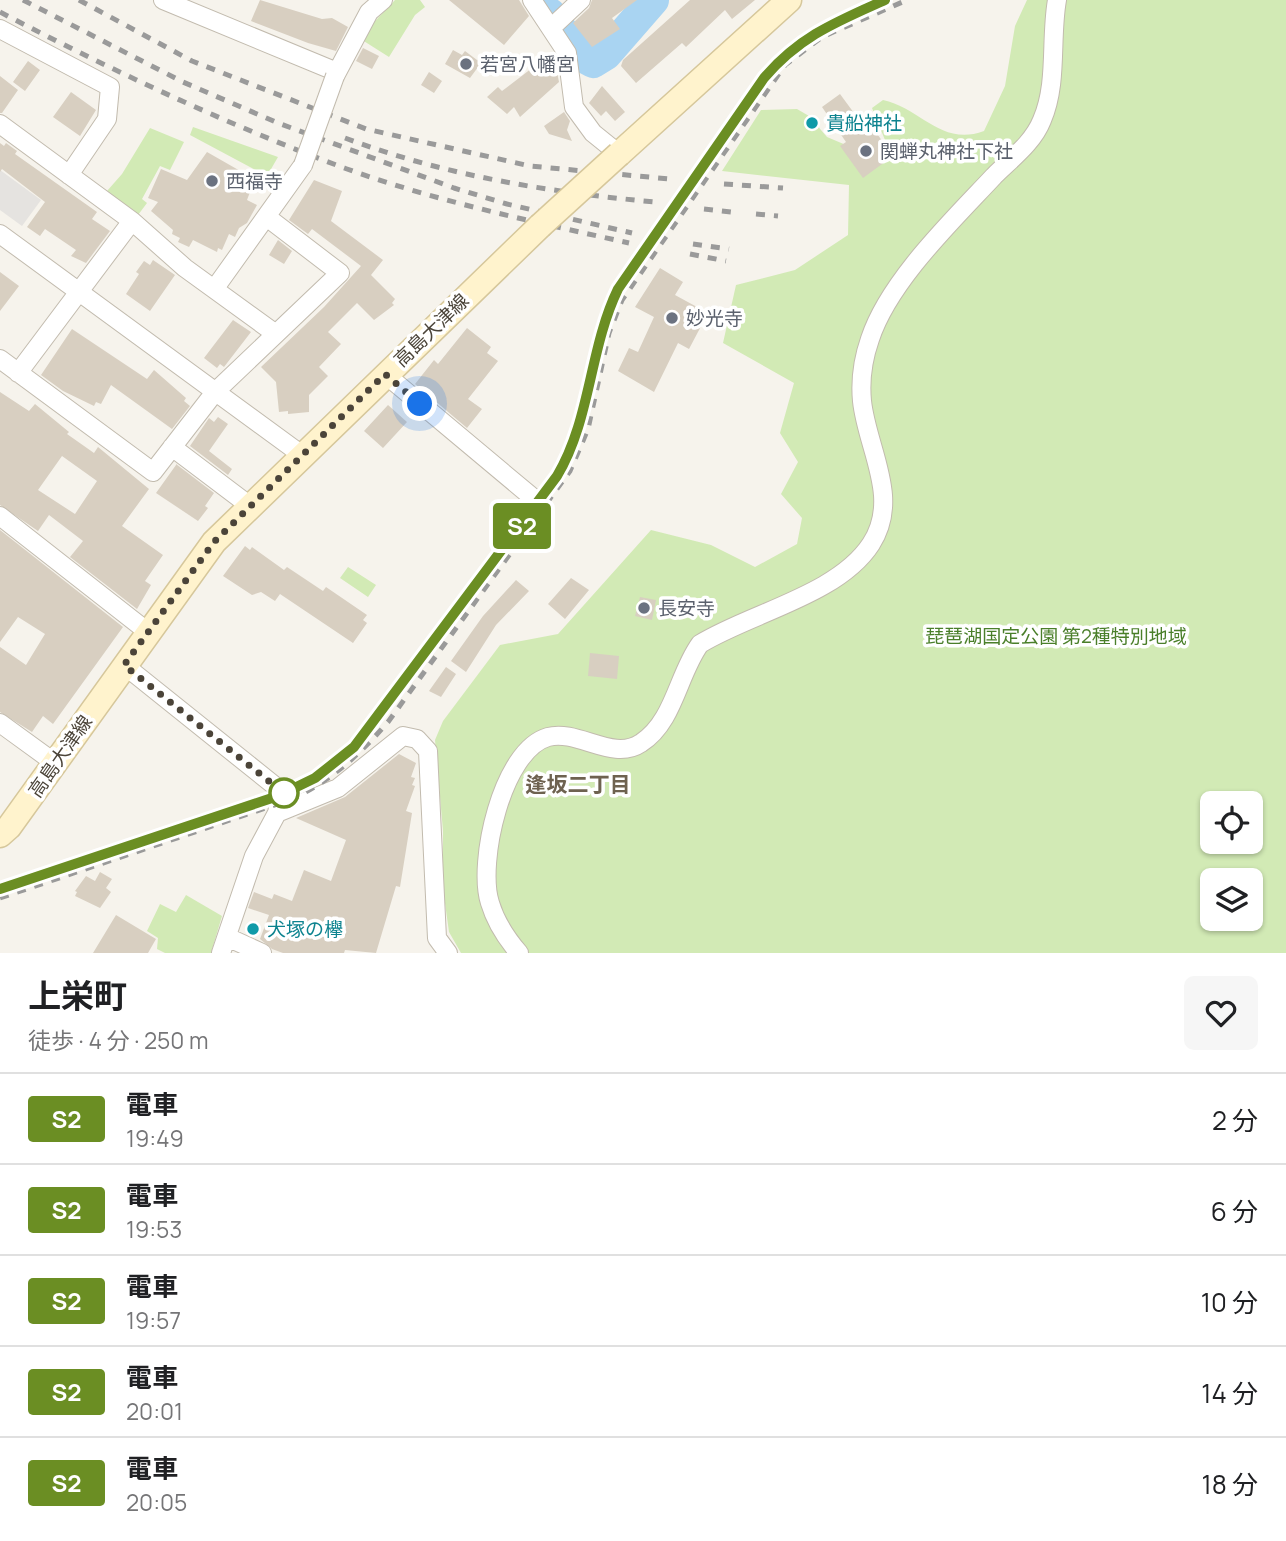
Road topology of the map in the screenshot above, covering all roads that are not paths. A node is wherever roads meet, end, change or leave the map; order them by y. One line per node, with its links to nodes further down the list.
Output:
1 (163, 0): 9 (street)
2 (383, 0): 9 (street)
3 (532, 0): 7 (street)
4 (581, 0): 7 (street)
5 (789, 0): 11 (main road, 高島大津線)
6 (1056, 0): 37 (street)
7 (556, 24): 11 (street)
8 (0, 29): 12 (street)
9 (336, 74): 13 (street, bridge)
10 (0, 124): 12 (street)
11 (620, 154): 21 (main road, 高島大津線, bridge)
12 (69, 176): 14 (street)
13 (268, 218): 16 (street); 18 (street)
14 (132, 221): 16 (street); 17 (street)
15 (0, 234): 17 (street)
16 (215, 288): 18 (street)
17 (79, 292): 20 (street); 22 (street)
18 (276, 334): 22 (street)
19 (0, 359): 20 (street)
20 (18, 373): 23 (street)
21 (385, 374): 24 (main road, 高島大津線); 25 (street)
22 (215, 392): 23 (street); 24 (street)
23 (172, 447): 26 (street)
24 (302, 455): 26 (main road, 高島大津線)
25 (532, 497)
26 (250, 506): 28 (main road, 高島大津線)
27 (0, 516): 28 (street)
28 (148, 632): 29 (main road, 高島大津線)
29 (124, 665): 31 (main road, 高島大津線); 32 (street)
30 (0, 723): 31 (street)
31 (55, 763): 33 (main road, 高島大津線)
32 (277, 813): 34 (street); 36 (street)
33 (3, 837)
34 (224, 945): 35 (street)
35 (262, 953)
36 (448, 953)
37 (519, 953)

